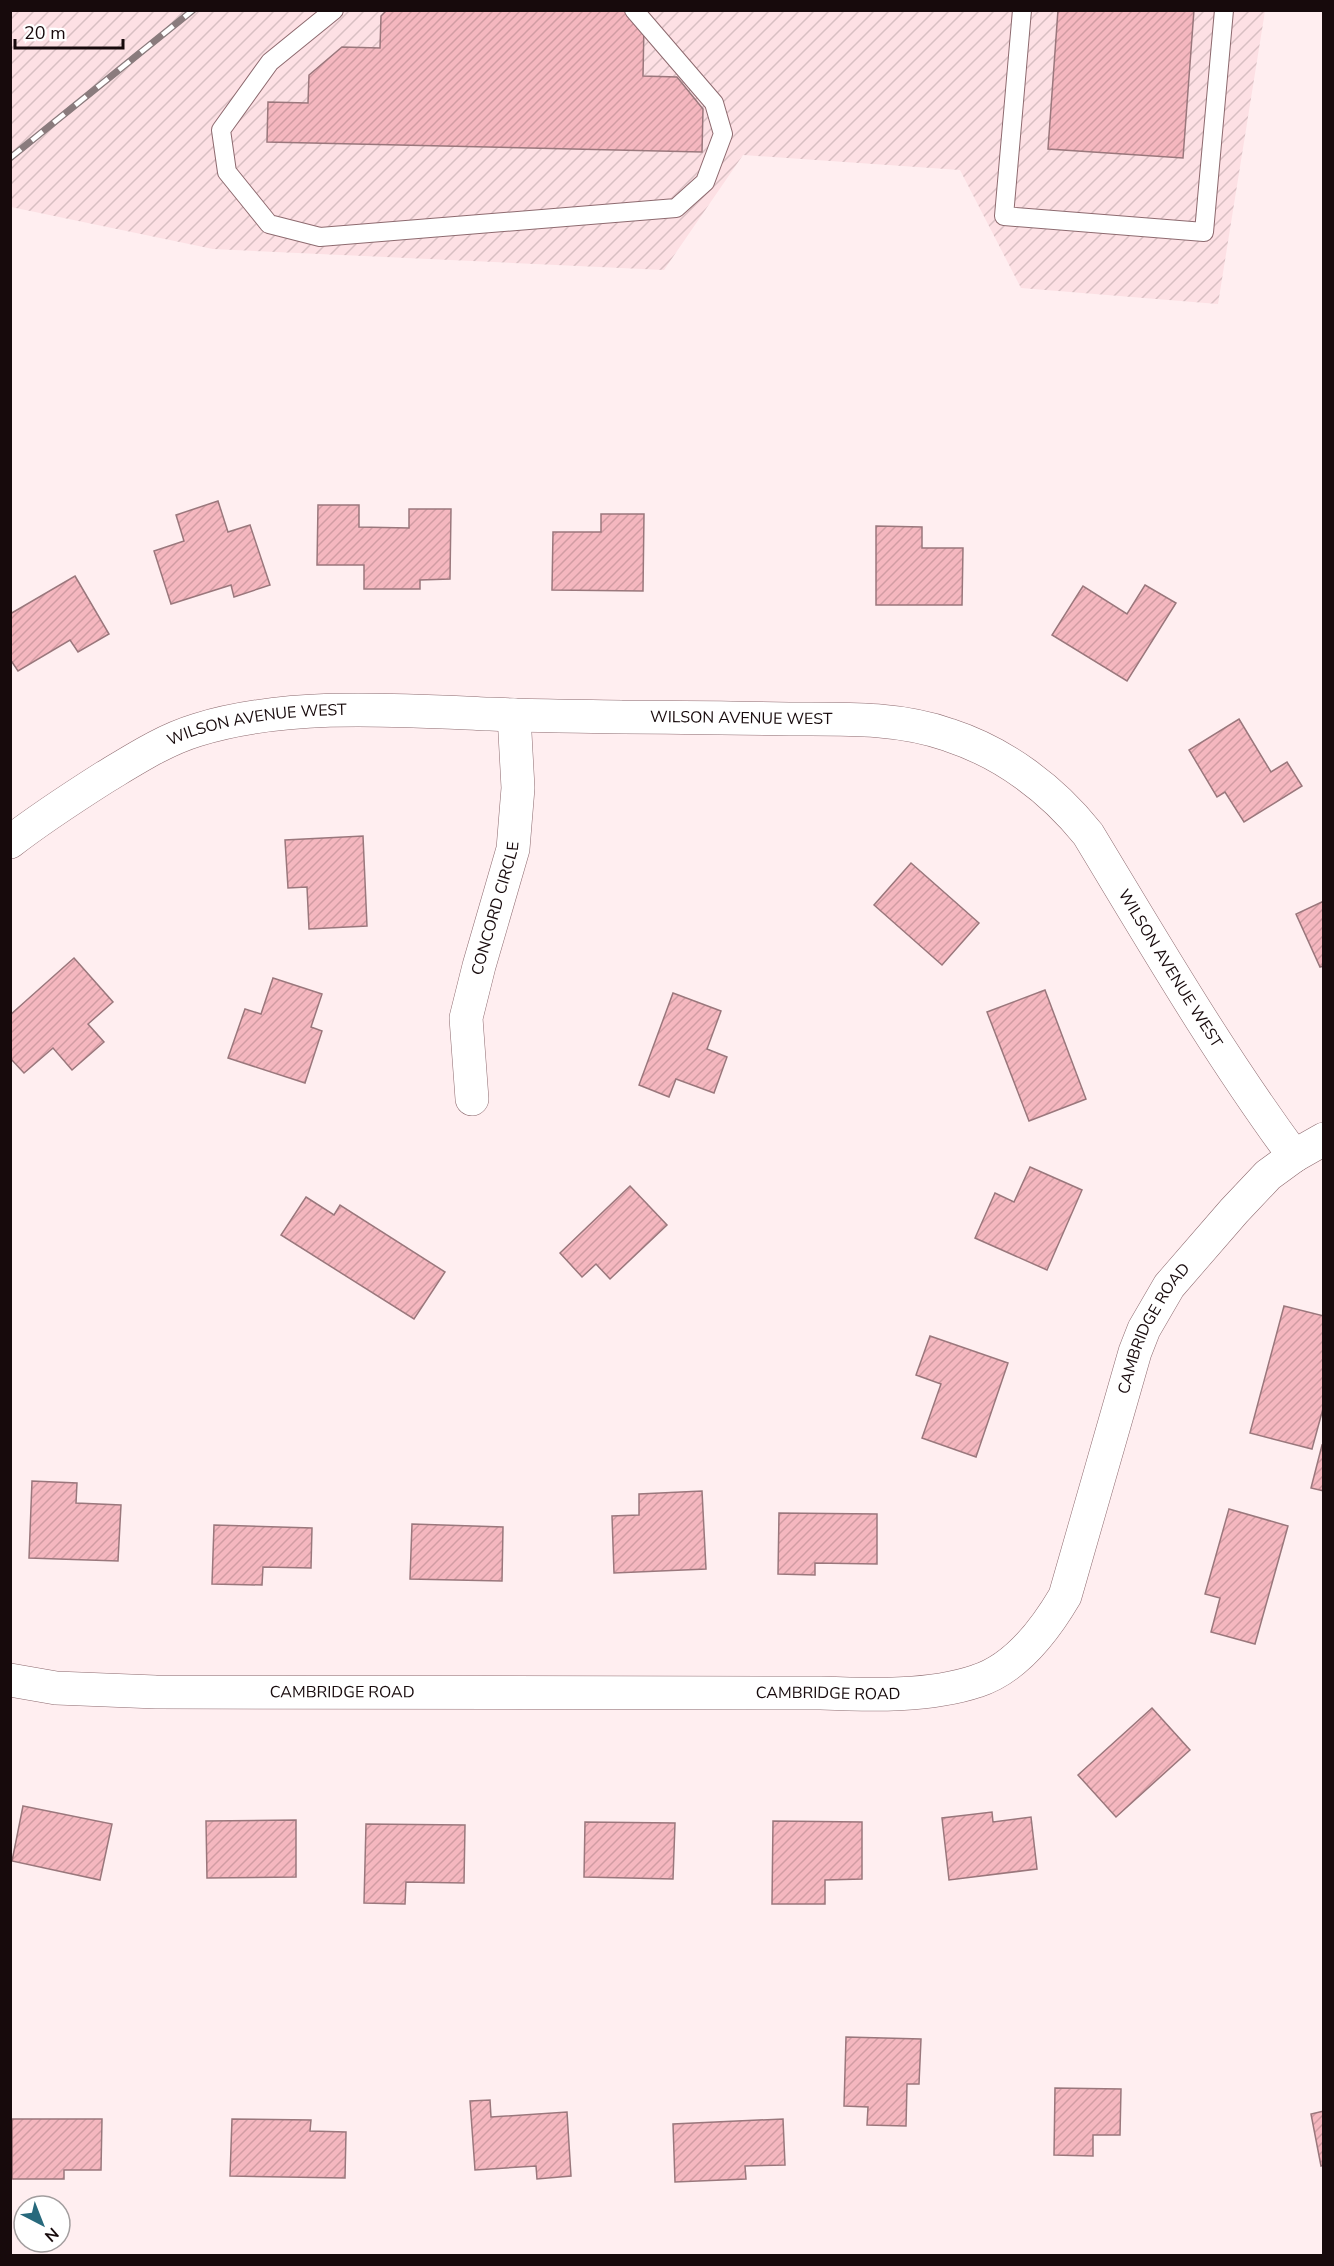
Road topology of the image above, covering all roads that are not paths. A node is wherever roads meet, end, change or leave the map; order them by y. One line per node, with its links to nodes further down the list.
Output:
1 (334, 10): 2 (lane)
2 (634, 10)
3 (1022, 10): 4 (lane)
4 (1224, 10)
5 (514, 716): 6 (street, WILSON AVENUE WEST); 7 (street, CONCORD CIRCLE); 9 (street, WILSON AVENUE WEST)
6 (10, 842)
7 (472, 1099)
8 (1323, 1140): 9 (street, CAMBRIDGE ROAD)
9 (1294, 1156): 10 (street, CAMBRIDGE ROAD)
10 (10, 1680)

